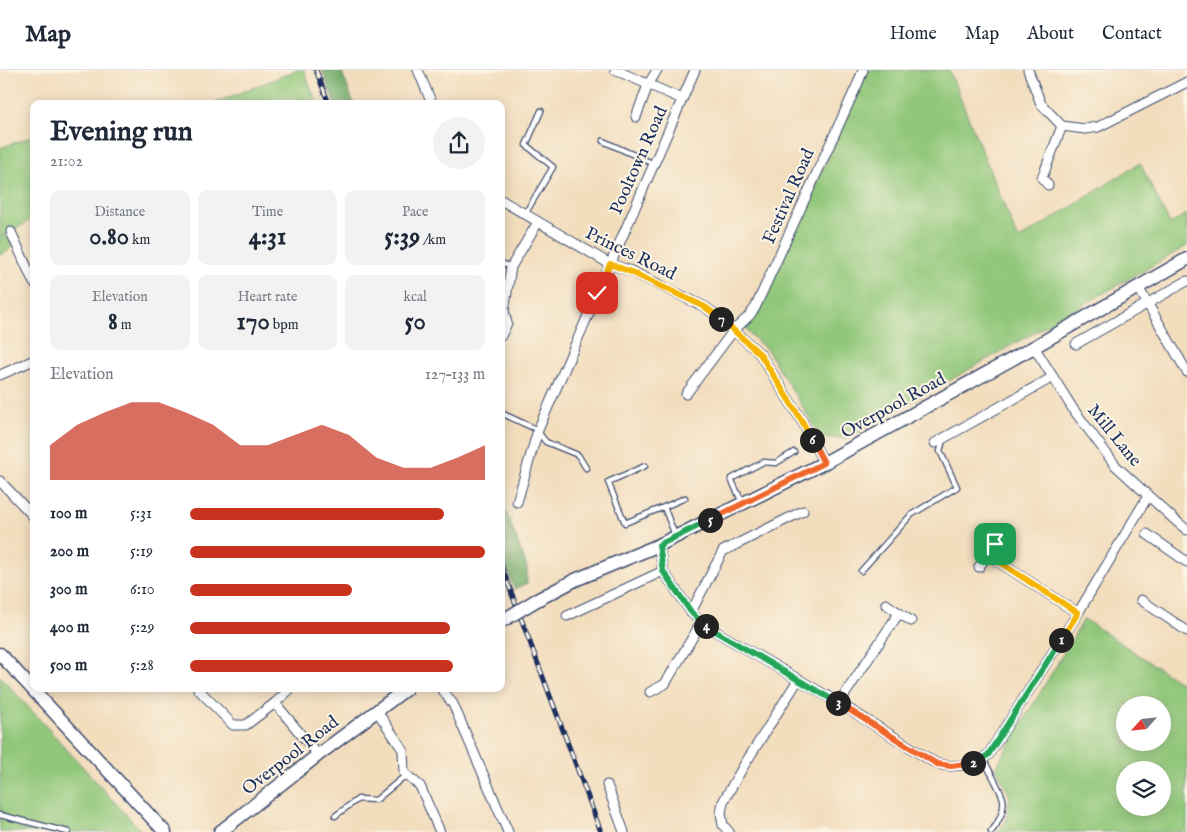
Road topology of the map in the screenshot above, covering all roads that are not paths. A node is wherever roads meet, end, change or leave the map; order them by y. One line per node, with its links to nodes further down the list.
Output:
1 (418, 70): 10 (street)
2 (615, 70): 8 (street)
3 (657, 70): 8 (street)
4 (695, 70): 9 (street, Pooltown Road)
5 (1028, 70): 13 (street)
6 (860, 71): 32 (street, Festival Road)
7 (1187, 82): 13 (street)
8 (648, 85): 9 (street); 12 (street)
9 (682, 99): 15 (street, Pooltown Road)
10 (430, 100)
11 (541, 111): 18 (lane)
12 (636, 117)
13 (1062, 126): 16 (street)
14 (603, 141): 15 (lane)
15 (654, 164): 22 (street, Pooltown Road)
16 (1048, 185)
17 (505, 202): 18 (street, Princes Road)
18 (525, 214): 19 (street, Princes Road)
19 (538, 222): 22 (street, Princes Road); 24 (street)
20 (11, 232): 25 (street)
21 (1187, 259): 27 (main road, Overpool Road)
22 (610, 264): 32 (street, Princes Road); 41 (street, Pooltown Road)
23 (505, 265): 24 (lane)
24 (511, 267): 29 (street)
25 (30, 274)
26 (1187, 281): 28 (street)
27 (1138, 287): 28 (street); 34 (main road, Overpool Road)
28 (1147, 303): 33 (street); 36 (street)
29 (505, 304)
30 (505, 314): 31 (street)
31 (505, 327)
32 (734, 330): 39 (street, Festival Road); 44 (street, Princes Road)
33 (1076, 344)
34 (1034, 347): 38 (street, Mill Lane); 44 (main road, Overpool Road)
35 (30, 362): 37 (street)
36 (1187, 372)
37 (0, 375)
38 (1053, 377): 42 (street); 48 (street, Mill Lane)
39 (686, 394)
40 (505, 415): 41 (lane)
41 (538, 430): 46 (lane); 50 (street, Pooltown Road)
42 (939, 441): 64 (lane)
43 (794, 452): 51 (lane)
44 (824, 463): 51 (main road, Overpool Road)
45 (645, 466): 52 (lane)
46 (586, 468)
47 (0, 481): 54 (street)
48 (1148, 496): 55 (street, Mill Lane); 69 (street)
49 (685, 498): 52 (lane)
50 (517, 502)
51 (742, 503): 57 (main road, Overpool Road)
52 (664, 507): 57 (lane)
53 (804, 511): 67 (street)
54 (30, 513)
55 (1187, 530)
56 (1147, 534): 61 (street)
57 (676, 537): 59 (main road, Overpool Road)
58 (995, 544): 60 (street)
59 (659, 545): 63 (street); 71 (main road, Overpool Road, bridge)
60 (988, 555): 62 (street); 69 (street)
61 (1187, 562)
62 (980, 567)
63 (663, 571): 67 (street); 70 (street)
64 (861, 571)
65 (1141, 600): 74 (street)
66 (886, 604): 68 (street)
67 (691, 612): 73 (street)
68 (900, 613): 72 (street); 85 (street)
69 (1078, 613): 88 (street)
70 (567, 616)
71 (505, 619)
72 (911, 620)
73 (702, 623): 76 (street); 83 (street)
74 (1186, 629)
75 (0, 654): 77 (main road)
76 (798, 680): 85 (street); 99 (street)
77 (30, 686)
78 (35, 692): 94 (main road)
79 (201, 692): 84 (street)
80 (287, 692): 84 (street)
81 (401, 692): 86 (main road, Overpool Road)
82 (444, 692): 97 (street)
83 (650, 692)
84 (275, 703): 87 (street)
85 (839, 703): 88 (street)
86 (377, 711): 87 (main road, Overpool Road); 89 (street)
87 (318, 755): 95 (main road, Overpool Road)
88 (983, 758): 100 (lane)
89 (406, 775): 92 (lane); 96 (street)
90 (607, 785): 98 (street)
91 (0, 815): 93 (lane)
92 (336, 816)
93 (68, 832)
94 (165, 832)
95 (220, 832)
96 (440, 832)
97 (508, 832)
98 (624, 832)
99 (730, 832)
100 (991, 832)

